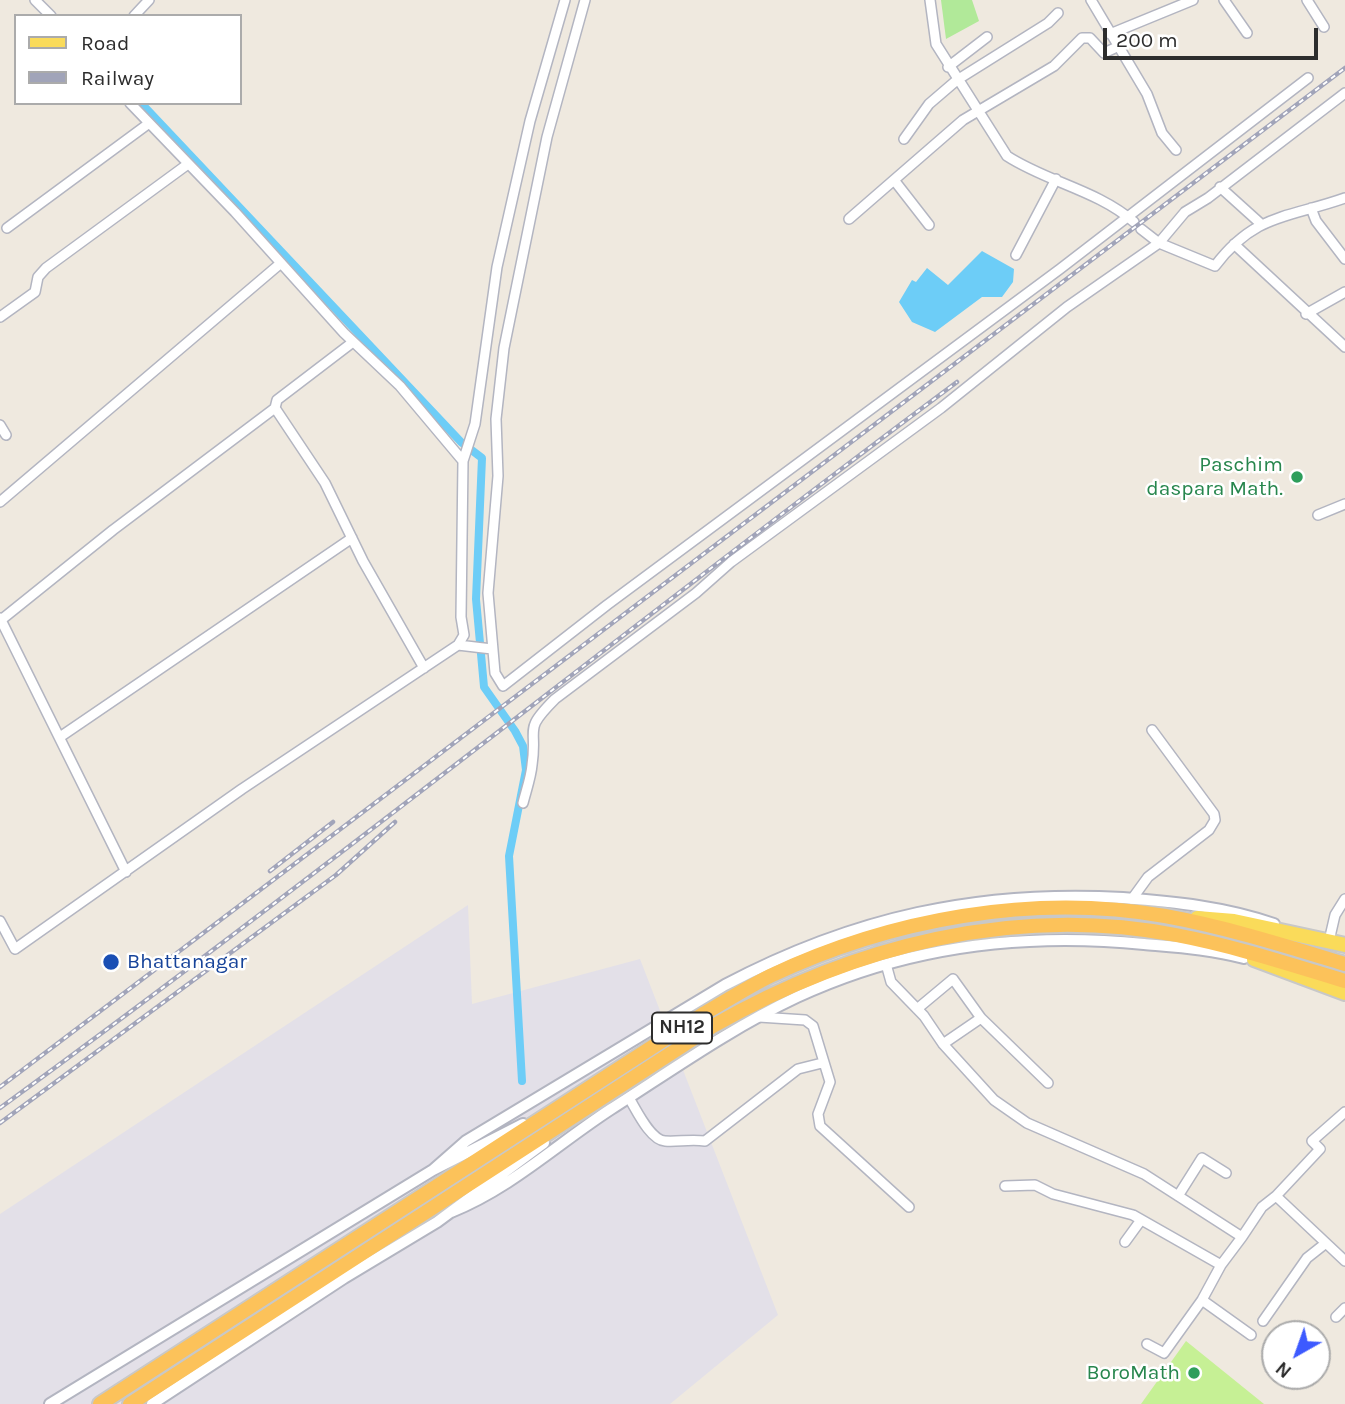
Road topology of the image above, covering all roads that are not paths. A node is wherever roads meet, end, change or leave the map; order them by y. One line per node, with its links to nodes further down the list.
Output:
1 (35, 0): 11 (street)
2 (149, 0): 12 (street)
3 (565, 0): 51 (street)
4 (585, 0): 58 (street)
5 (930, 0): 18 (street)
6 (1091, 0): 15 (street)
7 (1193, 0): 15 (street)
8 (1224, 0): 14 (street)
9 (1307, 0): 13 (street)
10 (1058, 13): 20 (street)
11 (49, 14)
12 (136, 14)
13 (1324, 27)
14 (1247, 33)
15 (1110, 34): 17 (street)
16 (987, 37): 18 (street)
17 (1117, 47): 23 (street); 26 (street)
18 (948, 67): 20 (street)
19 (1308, 78): 34 (street)
20 (957, 80): 23 (street); 25 (street)
21 (1345, 93): 30 (street)
22 (132, 105): 24 (street)
23 (976, 111): 28 (street); 29 (street)
24 (148, 124): 27 (street); 37 (street)
25 (904, 139)
26 (1176, 150)
27 (188, 164): 42 (street); 45 (street)
28 (1056, 179): 34 (street); 40 (street)
29 (894, 180): 33 (street); 36 (street)
30 (1220, 187): 35 (street); 38 (street)
31 (1345, 198): 32 (street)
32 (1311, 208): 35 (street); 41 (street)
33 (849, 219)
34 (1134, 222): 38 (street); 58 (street)
35 (1261, 224): 39 (street)
36 (929, 225)
37 (7, 228)
38 (1158, 243): 39 (street); 62 (street)
39 (1234, 244): 44 (street)
40 (1016, 255)
41 (1345, 259)
42 (281, 263): 46 (street); 52 (street)
43 (1345, 292): 44 (street)
44 (1306, 314): 47 (street)
45 (0, 317)
46 (354, 342): 48 (street); 51 (street)
47 (1345, 347)
48 (275, 408): 55 (street); 56 (street)
49 (0, 425): 50 (street)
50 (6, 435)
51 (463, 461): 57 (street)
52 (0, 502)
53 (1345, 504): 54 (street)
54 (1318, 515)
55 (352, 538): 59 (street); 61 (street)
56 (1, 619): 61 (street)
57 (458, 645): 58 (street); 59 (street)
58 (492, 649)
59 (424, 668): 63 (street)
60 (1152, 730): 64 (street)
61 (60, 737): 63 (street)
62 (523, 803)
63 (126, 872): 67 (street)
64 (1132, 899): 68 (street); 87 (street)
65 (1345, 899): 69 (street)
66 (1165, 916): 68 (main road); 73 (highway, NH12); 85 (highway, NH12)
67 (0, 922)
68 (1307, 936): 69 (main road)
69 (1329, 940): 71 (main road)
70 (1207, 941): 74 (main road); 75 (highway, NH12); 84 (highway, NH12)
71 (1345, 945)
72 (886, 964): 74 (street); 77 (street); 78 (street)
73 (1345, 964)
74 (1270, 965): 76 (main road)
75 (1345, 981)
76 (1345, 993)
77 (917, 1009): 79 (street); 80 (street)
78 (757, 1017): 81 (street); 83 (street)
79 (981, 1018): 80 (street); 82 (street)
80 (943, 1044): 90 (street)
81 (822, 1063): 83 (street); 92 (street)
82 (1048, 1083)
83 (629, 1098): 93 (street)
84 (590, 1106): 93 (street); 108 (highway, NH12)
85 (555, 1108): 87 (street); 107 (highway, NH12)
86 (1345, 1112): 91 (street)
87 (433, 1170): 106 (street)
88 (1226, 1173): 90 (street)
89 (1005, 1186): 94 (street)
90 (1178, 1196): 95 (street)
91 (1276, 1196): 95 (street); 97 (street)
92 (909, 1207)
93 (451, 1212): 109 (street)
94 (1141, 1220): 96 (street); 99 (street)
95 (1242, 1237): 99 (street)
96 (1125, 1242)
97 (1326, 1242): 98 (street); 103 (street)
98 (1345, 1261)
99 (1221, 1265): 100 (street)
100 (1202, 1300): 104 (street); 105 (street)
101 (1345, 1308): 102 (street)
102 (1336, 1317)
103 (1265, 1320)
104 (1251, 1335)
105 (1147, 1344)
106 (50, 1404)
107 (100, 1404)
108 (130, 1404)
109 (152, 1404)

